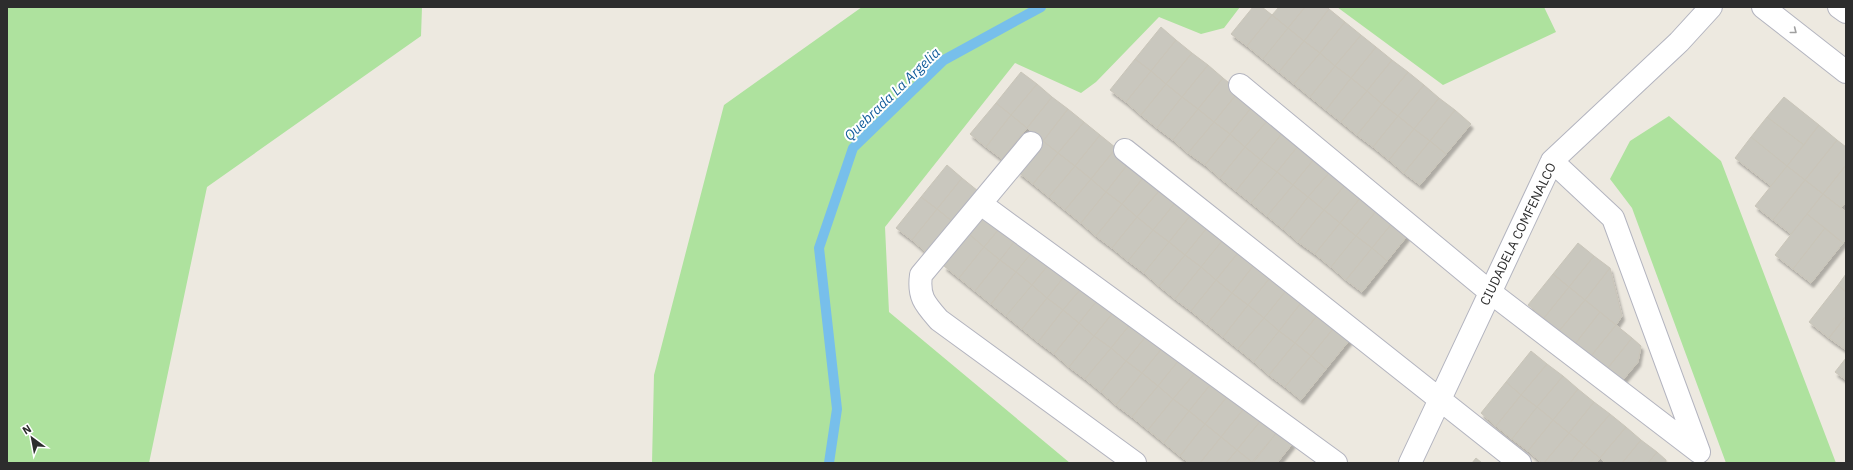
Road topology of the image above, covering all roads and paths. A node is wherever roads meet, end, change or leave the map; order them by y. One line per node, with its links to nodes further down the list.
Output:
1 (1711, 7): 9 (street, CIUDADELA COMFENALCO)
2 (1763, 7): 5 (street, one-way to 5)
3 (1839, 7): 4 (street)
4 (1846, 12)
5 (1846, 72)
6 (1240, 85): 11 (street)
7 (1031, 144): 10 (street)
8 (1125, 150): 12 (street)
9 (1552, 161): 11 (street, CIUDADELA COMFENALCO); 13 (street)
10 (981, 204): 14 (street); 15 (street)
11 (1490, 292): 12 (street, CIUDADELA COMFENALCO); 13 (street)
12 (1440, 398): 16 (street, CIUDADELA COMFENALCO); 17 (street)
13 (1701, 457)
14 (1135, 463)
15 (1336, 463)
16 (1410, 463)
17 (1520, 463)

